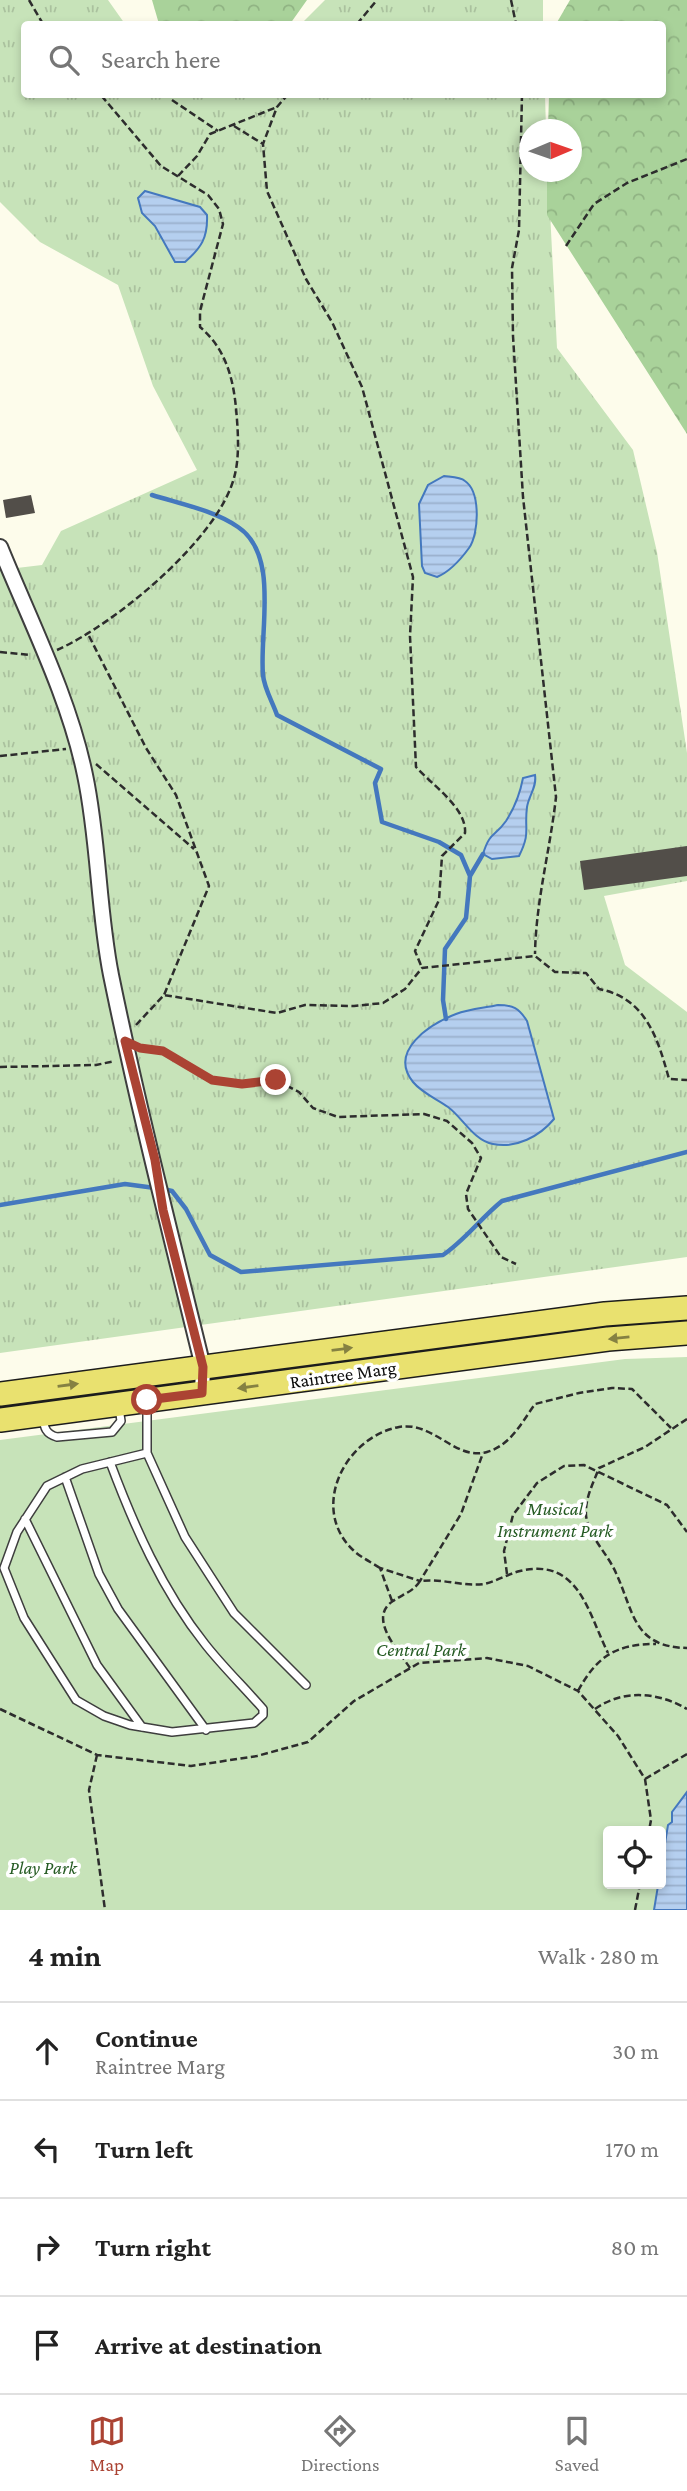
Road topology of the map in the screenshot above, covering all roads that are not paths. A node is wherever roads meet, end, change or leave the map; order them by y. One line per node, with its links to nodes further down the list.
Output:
1 (0, 547): 4 (street)
2 (687, 1308): 4 (main road, Raintree Marg, one-way to 2)
3 (687, 1333): 5 (main road, Raintree Marg, one-way to 5)
4 (203, 1367): 5 (street); 6 (main road, Raintree Marg, one-way to 4)
5 (202, 1393): 7 (main road, Raintree Marg)
6 (0, 1394)
7 (147, 1400): 8 (main road, Raintree Marg); 9 (lane)
8 (0, 1420)
9 (147, 1453): 10 (lane); 13 (lane)
10 (110, 1462): 11 (lane); 15 (lane)
11 (65, 1477): 12 (lane); 15 (lane)
12 (25, 1519): 14 (lane); 14 (lane)
13 (306, 1685)
14 (142, 1727): 15 (lane)
15 (206, 1730)

